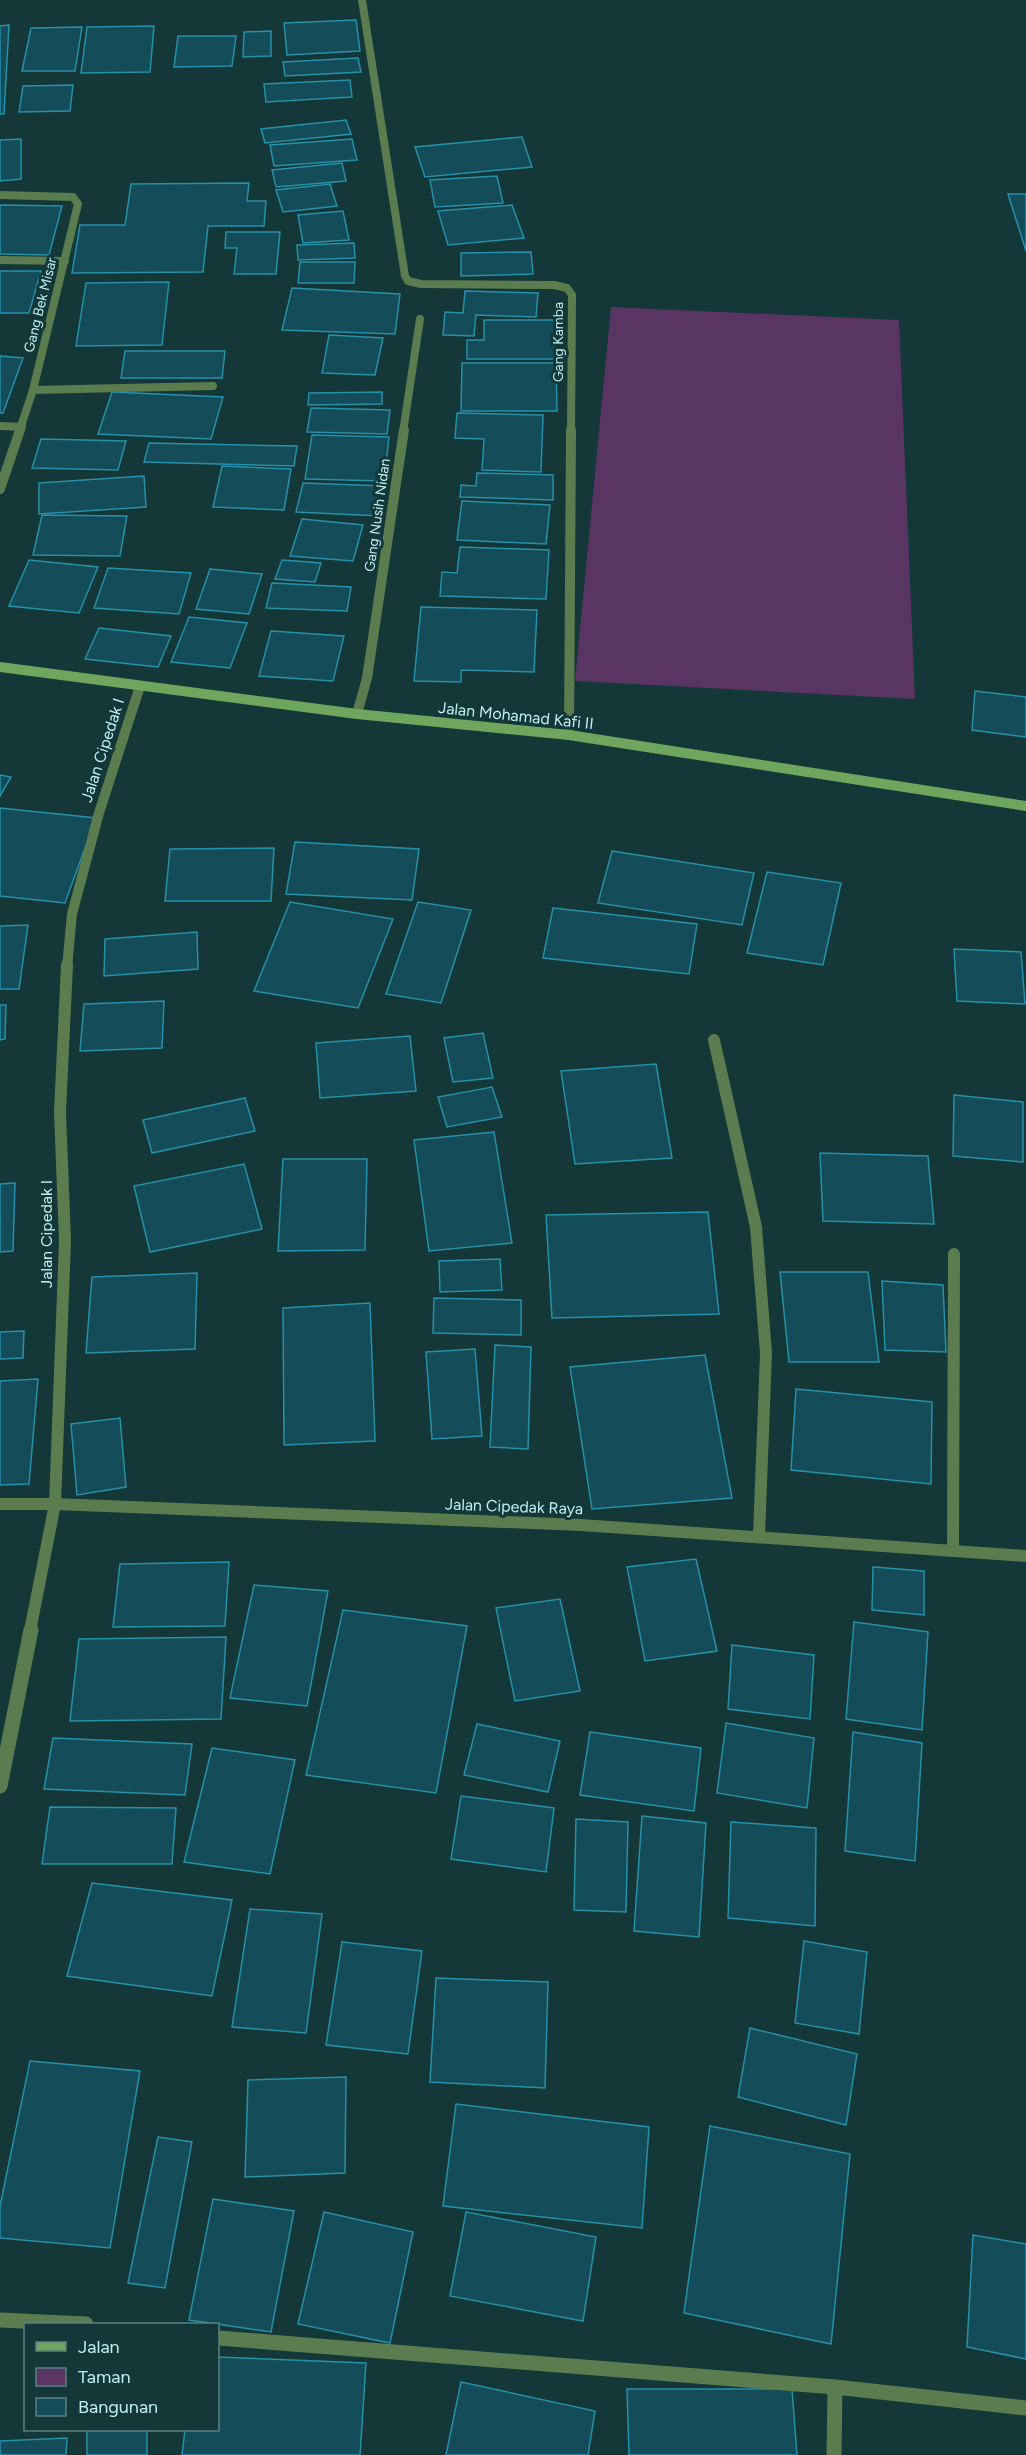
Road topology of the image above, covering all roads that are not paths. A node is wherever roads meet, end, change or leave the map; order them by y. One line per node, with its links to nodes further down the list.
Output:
1 (362, 0): 14 (street, Gang Kamba)
2 (0, 195): 4 (street, Gang Bek Misar)
3 (0, 260): 4 (street)
4 (65, 261): 7 (street, Gang Bek Misar)
5 (420, 319): 13 (street, Gang Nusih Nidan)
6 (213, 386): 7 (street)
7 (33, 390): 9 (street, Gang Bek Misar)
8 (0, 426): 9 (street)
9 (22, 427): 10 (street, Gang Bek Misar)
10 (0, 489)
11 (0, 667): 12 (main road, Jalan Mohamad Kafi II)
12 (140, 686): 13 (main road, Jalan Mohamad Kafi II); 19 (street, Jalan Cipedak I)
13 (357, 714): 14 (main road, Jalan Mohamad Kafi II)
14 (569, 735): 15 (main road, Jalan Mohamad Kafi II)
15 (1026, 806)
16 (714, 1041): 20 (street)
17 (954, 1254): 21 (street)
18 (0, 1504): 19 (street, Jalan Cipedak Raya)
19 (55, 1504): 20 (street, Jalan Cipedak Raya); 23 (street, Jalan Cipedak I)
20 (759, 1536): 21 (street, Jalan Cipedak Raya)
21 (953, 1550): 22 (street, Jalan Cipedak Raya)
22 (1026, 1556)
23 (0, 1786)
24 (0, 2320): 25 (street)
25 (52, 2323)
26 (219, 2337): 27 (street)
27 (835, 2387): 28 (street); 29 (street)
28 (1026, 2408)
29 (834, 2455)

